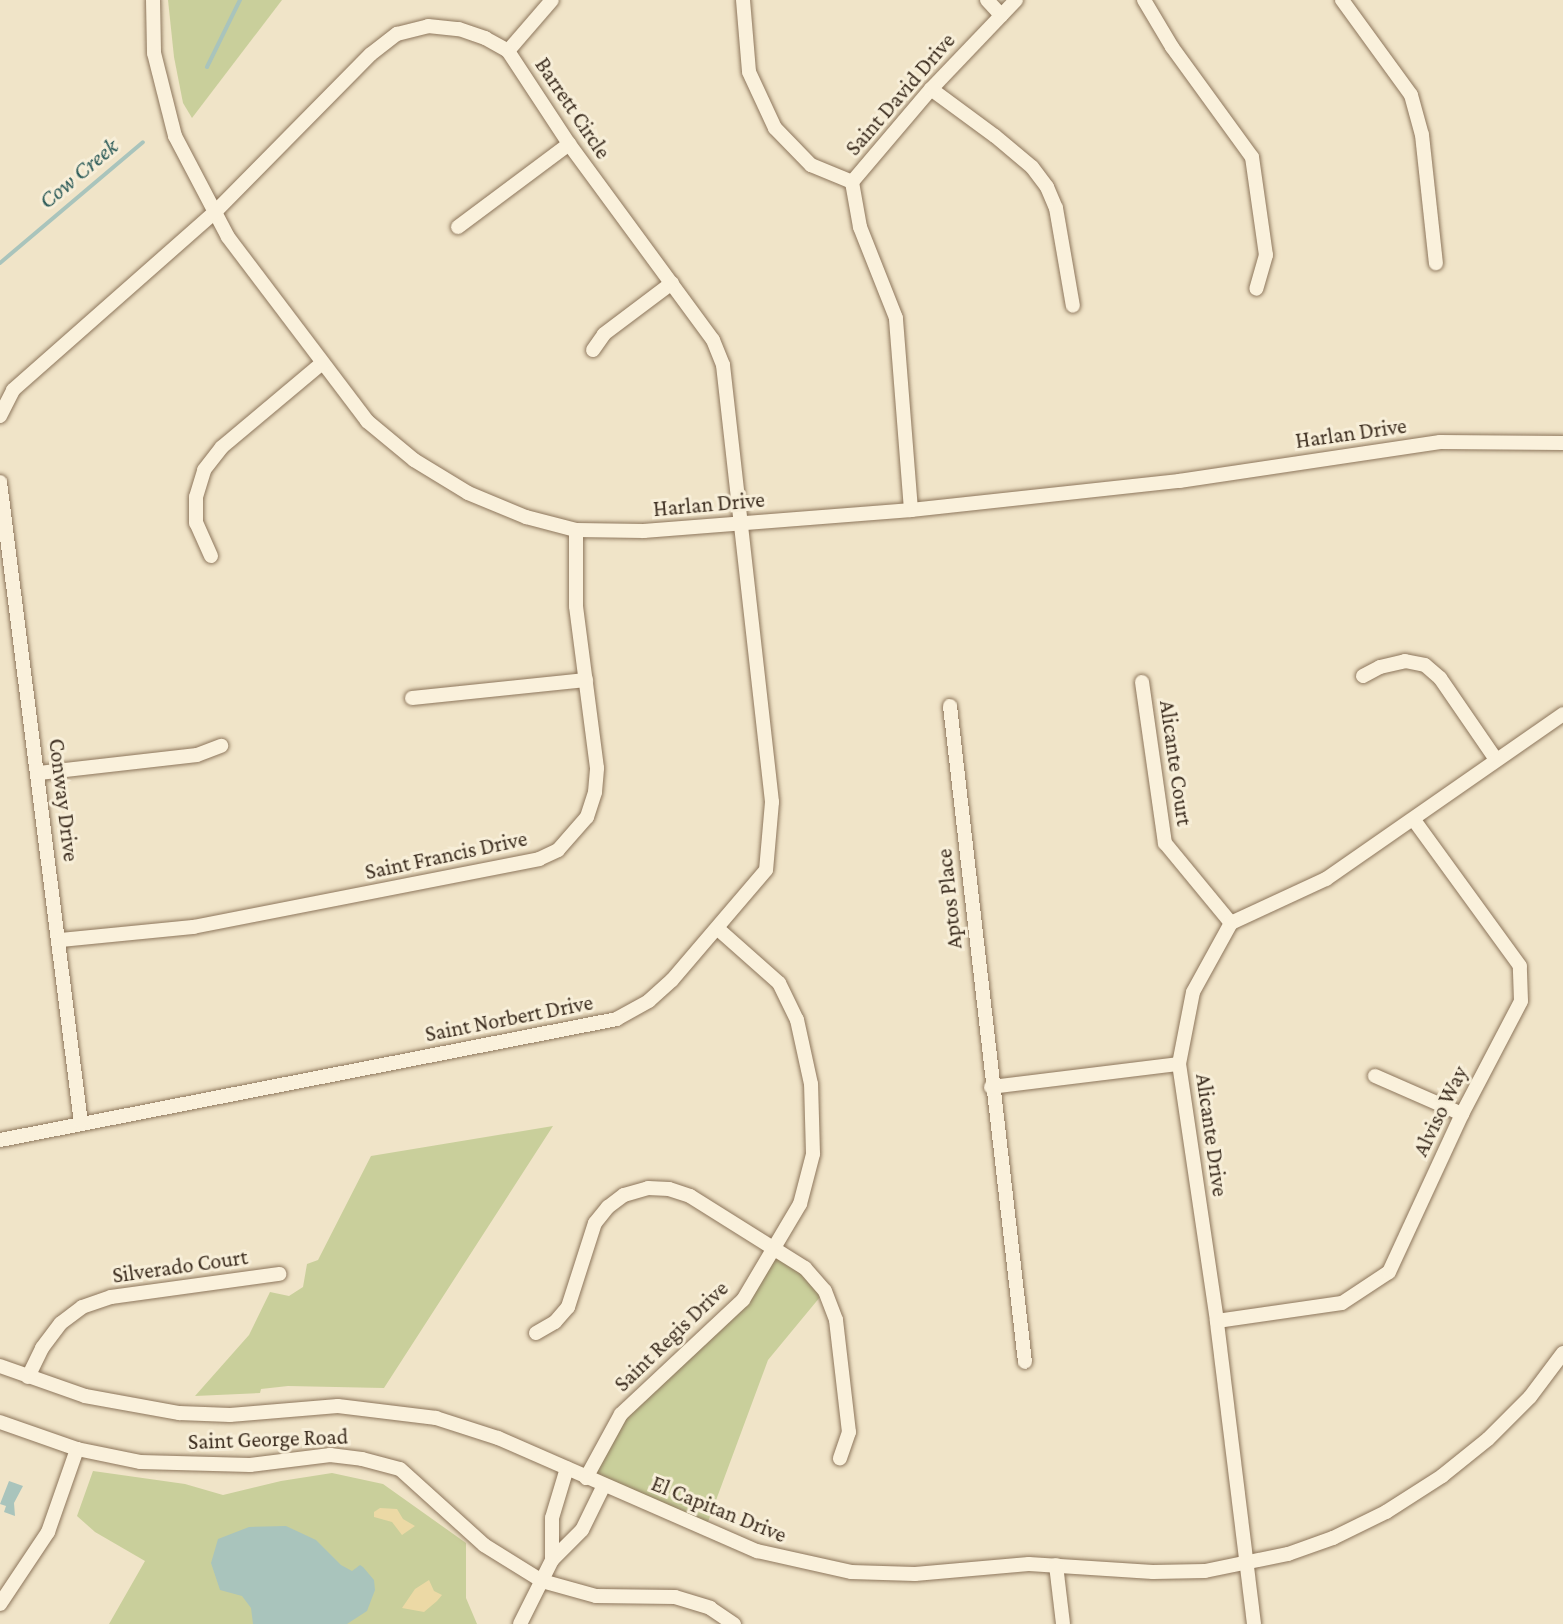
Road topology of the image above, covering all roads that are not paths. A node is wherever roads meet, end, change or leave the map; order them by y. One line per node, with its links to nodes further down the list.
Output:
1 (153, 0): 13 (street, Harlan Drive)
2 (552, 0): 9 (street)
3 (743, 0): 12 (street)
4 (987, 0): 8 (street)
5 (1016, 0): 8 (street, Saint David Drive)
6 (1144, 0): 17 (street)
7 (1342, 0): 15 (street)
8 (1001, 15): 10 (street, Saint David Drive)
9 (508, 51): 11 (street, Barrett Circle); 13 (street, Barrett Circle)
10 (931, 89): 12 (street, Saint David Drive); 18 (street)
11 (569, 144): 14 (street); 16 (street, Barrett Circle)
12 (852, 182): 24 (street, Saint David Drive)
13 (214, 213): 20 (street, Harlan Drive); 21 (street)
14 (458, 227)
15 (1436, 263)
16 (672, 283): 19 (street); 25 (street, Barrett Circle)
17 (1256, 289)
18 (1073, 306)
19 (593, 350)
20 (322, 363): 26 (street, Harlan Drive); 27 (street)
21 (0, 416)
22 (1563, 443): 24 (street, Harlan Drive)
23 (0, 482): 36 (street, Conway Drive)
24 (911, 510): 25 (street, Harlan Drive)
25 (739, 524): 26 (street, Harlan Drive); 39 (street, Saint Norbert Drive)
26 (576, 530): 29 (street, Saint Francis Drive)
27 (211, 556)
28 (1363, 676): 35 (street)
29 (586, 680): 31 (street); 40 (street, Saint Francis Drive)
30 (1142, 682): 38 (street, Alicante Court)
31 (412, 698)
32 (950, 706): 43 (street, Aptos Place)
33 (1563, 714): 35 (street)
34 (221, 746): 36 (street)
35 (1495, 758): 37 (street)
36 (39, 773): 40 (street, Conway Drive)
37 (1414, 820): 38 (street); 44 (street, Alviso Way)
38 (1231, 923): 41 (street, Alicante Drive)
39 (718, 929): 45 (street, Saint Norbert Drive); 47 (street, Saint Regis Drive)
40 (60, 940): 45 (street, Conway Drive)
41 (1179, 1064): 43 (street); 49 (street, Alicante Drive)
42 (1375, 1076): 44 (street)
43 (991, 1087): 52 (street, Aptos Place)
44 (1462, 1114): 49 (street, Alviso Way)
45 (81, 1123): 46 (street, Saint Norbert Drive)
46 (0, 1140)
47 (776, 1250): 50 (street); 57 (street); 59 (street, Saint Regis Drive)
48 (279, 1274): 54 (street, Silverado Court)
49 (1217, 1321): 62 (street, Alicante Drive)
50 (536, 1333)
51 (1563, 1353): 62 (street, El Capitan Drive)
52 (1025, 1362)
53 (0, 1366): 54 (street, El Capitan Drive)
54 (28, 1377): 58 (street, El Capitan Drive)
55 (0, 1422): 56 (street, Saint George Road)
56 (77, 1449): 64 (street, Saint George Road); 65 (street)
57 (840, 1458)
58 (567, 1468): 59 (street, El Capitan Drive); 61 (street)
59 (586, 1478): 60 (street, El Capitan Drive)
60 (604, 1485): 61 (street); 63 (street, El Capitan Drive)
61 (552, 1560): 64 (street)
62 (1247, 1564): 63 (street, El Capitan Drive); 69 (street, Alicante Drive)
63 (1056, 1565): 68 (street)
64 (542, 1581): 66 (street); 67 (street, Saint George Road)
65 (0, 1604)
66 (520, 1624)
67 (734, 1624)
68 (1063, 1624)
69 (1254, 1624)

